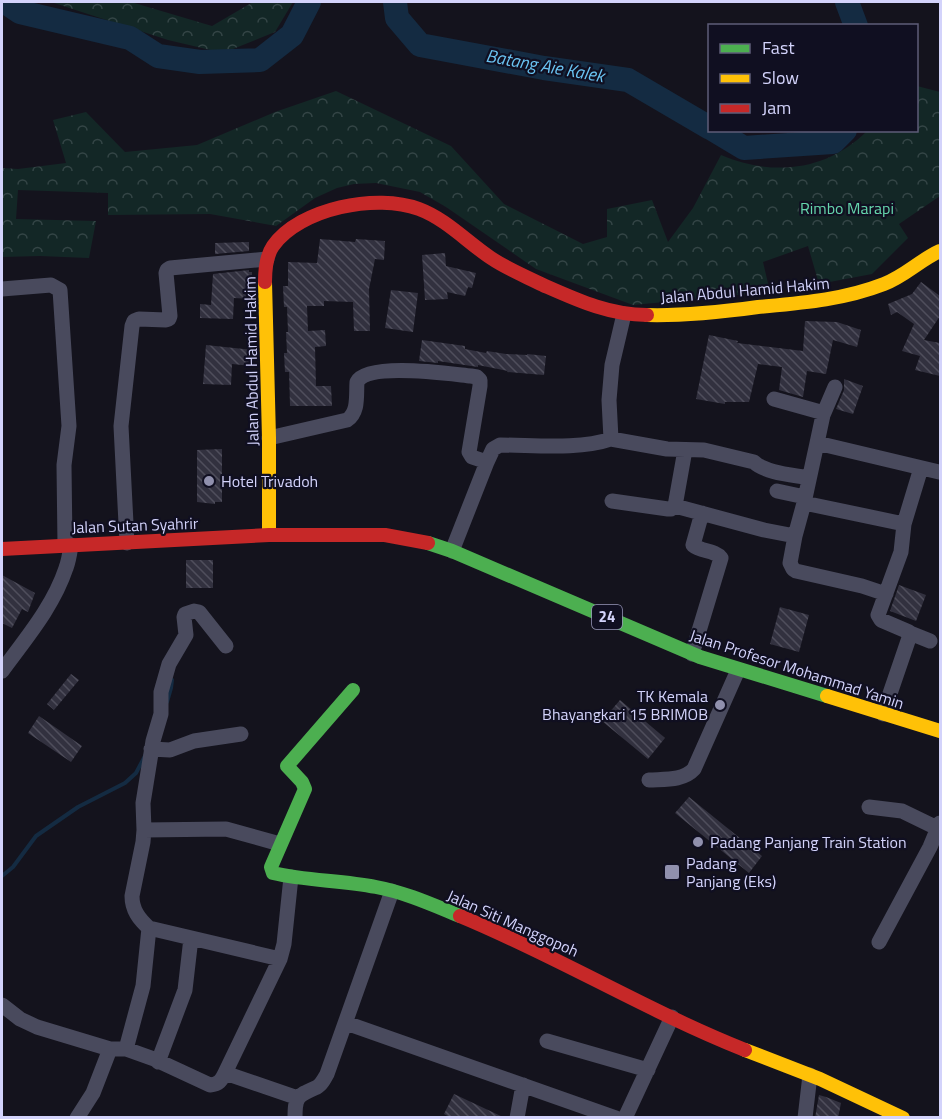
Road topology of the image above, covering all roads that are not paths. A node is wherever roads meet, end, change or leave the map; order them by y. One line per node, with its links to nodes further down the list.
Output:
1 (939, 236): 2 (main road, Jalan Abdul Hamid Hakim)
2 (935, 254): 5 (main road, Jalan Abdul Hamid Hakim)
3 (267, 259): 5 (main road, Jalan Abdul Hamid Hakim); 9 (main road, Jalan Abdul Hamid Hakim); 25 (street)
4 (2, 289): 26 (street)
5 (624, 314): 10 (street)
6 (835, 387): 8 (street)
7 (774, 399): 8 (street)
8 (824, 413): 11 (street)
9 (269, 438): 13 (street); 23 (main road, Jalan Abdul Hamid Hakim)
10 (612, 439): 12 (street); 13 (street)
11 (817, 443): 14 (street); 16 (street)
12 (685, 450): 16 (street); 20 (street)
13 (487, 462): 28 (street)
14 (921, 468): 15 (street); 22 (street)
15 (939, 472)
16 (809, 478): 18 (street)
17 (777, 491): 18 (street)
18 (805, 500): 22 (street); 24 (street)
19 (612, 501): 20 (street)
20 (675, 506): 21 (street)
21 (702, 513): 24 (street); 33 (street)
22 (904, 524): 29 (street)
23 (269, 535): 25 (main road, Jalan Sutan Syahrir); 28 (main road, Jalan Profesor Mohammad Yamin / 24)
24 (795, 536): 29 (street)
25 (126, 543): 26 (main road, Jalan Sutan Syahrir)
26 (68, 545): 27 (main road, Jalan Sutan Syahrir); 35 (street)
27 (2, 549)
28 (452, 551): 33 (main road, Jalan Profesor Mohammad Yamin / 24)
29 (886, 594): 30 (street)
30 (910, 633): 31 (street); 37 (street)
31 (930, 641)
32 (226, 645): 40 (street)
33 (692, 654): 34 (main road, Jalan Profesor Mohammad Yamin / 24)
34 (738, 670): 37 (main road, Jalan Profesor Mohammad Yamin / 24); 41 (street)
35 (2, 671)
36 (353, 690): 45 (main road)
37 (883, 714): 38 (main road, Jalan Profesor Mohammad Yamin / 24)
38 (940, 731)
39 (240, 734): 40 (street)
40 (151, 749): 44 (street)
41 (649, 780)
42 (869, 807): 43 (street)
43 (940, 826): 50 (street)
44 (144, 830): 45 (street); 48 (street)
45 (280, 844): 46 (main road)
46 (291, 877): 47 (main road, Jalan Siti Manggopoh); 51 (street)
47 (392, 891): 53 (main road, Jalan Siti Manggopoh); 54 (street)
48 (149, 928): 49 (street); 57 (street)
49 (191, 938): 51 (street); 58 (street)
50 (879, 942)
51 (280, 959): 60 (street)
52 (2, 1005): 56 (street)
53 (672, 1017): 59 (street); 61 (main road, Jalan Siti Manggopoh)
54 (346, 1023): 62 (street); 63 (street)
55 (547, 1041): 59 (street)
56 (110, 1049): 57 (street); 64 (street)
57 (126, 1049): 58 (street)
58 (158, 1062): 60 (street)
59 (648, 1070): 68 (street)
60 (225, 1073): 63 (street)
61 (810, 1075): 69 (street); 70 (main road, Jalan Siti Manggopoh)
62 (523, 1085): 66 (street); 67 (street)
63 (298, 1098): 65 (street)
64 (77, 1118)
65 (295, 1118)
66 (517, 1118)
67 (616, 1118)
68 (625, 1118)
69 (805, 1118)
70 (903, 1118)

